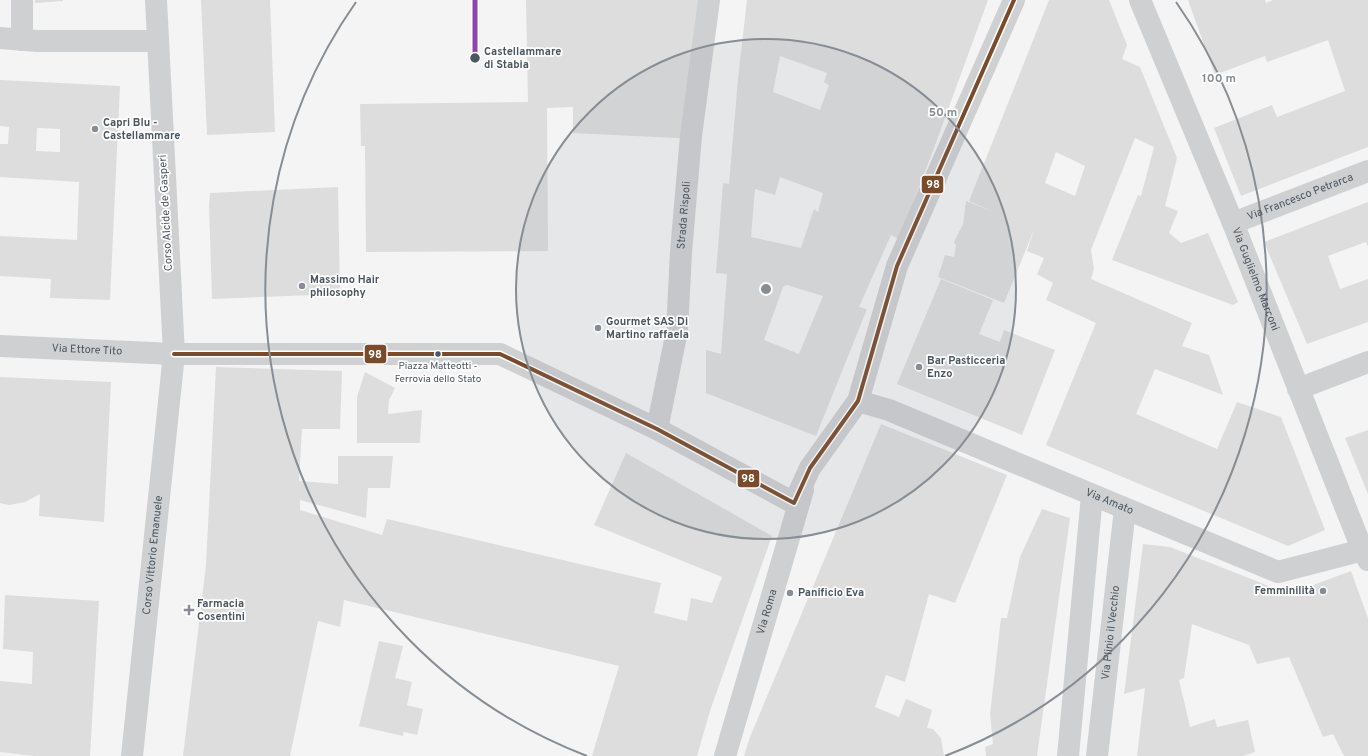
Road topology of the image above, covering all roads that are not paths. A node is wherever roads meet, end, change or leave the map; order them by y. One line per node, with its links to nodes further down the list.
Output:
1 (22, 0): 7 (street)
2 (156, 0): 8 (street, Corso Alcide de Gasperi)
3 (709, 0): 16 (street, Strada Rispoli)
4 (1014, 0): 15 (street, Via Roma)
5 (1140, 0): 10 (street, Via Guglielmo Marconi)
6 (0, 38): 7 (street)
7 (22, 40): 8 (street)
8 (158, 41): 12 (street, Corso Alcide de Gasperi)
9 (1368, 171): 10 (street, Via Francesco Petrarca)
10 (1233, 223): 14 (street, Via Guglielmo Marconi)
11 (0, 346): 12 (street, Via Ettore Tito)
12 (174, 354): 16 (street, Via Ettore Tito); 22 (street, Corso Vittorio Emanuele)
13 (1368, 362): 14 (street)
14 (1298, 389): 21 (street, Via Guglielmo Marconi)
15 (858, 401): 17 (street, Via Roma); 18 (street, Via Amato)
16 (657, 429): 19 (street, Via Ettore Tito)
17 (810, 468): 19 (street, Via Roma); 23 (street, Via Roma)
18 (1092, 495): 20 (street, Via Amato); 24 (street)
19 (794, 503)
20 (1125, 509): 21 (street, Via Amato); 25 (street, Via Plinio il Vecchio)
21 (1366, 555)
22 (132, 756)
23 (725, 756)
24 (1068, 756)
25 (1097, 756)

